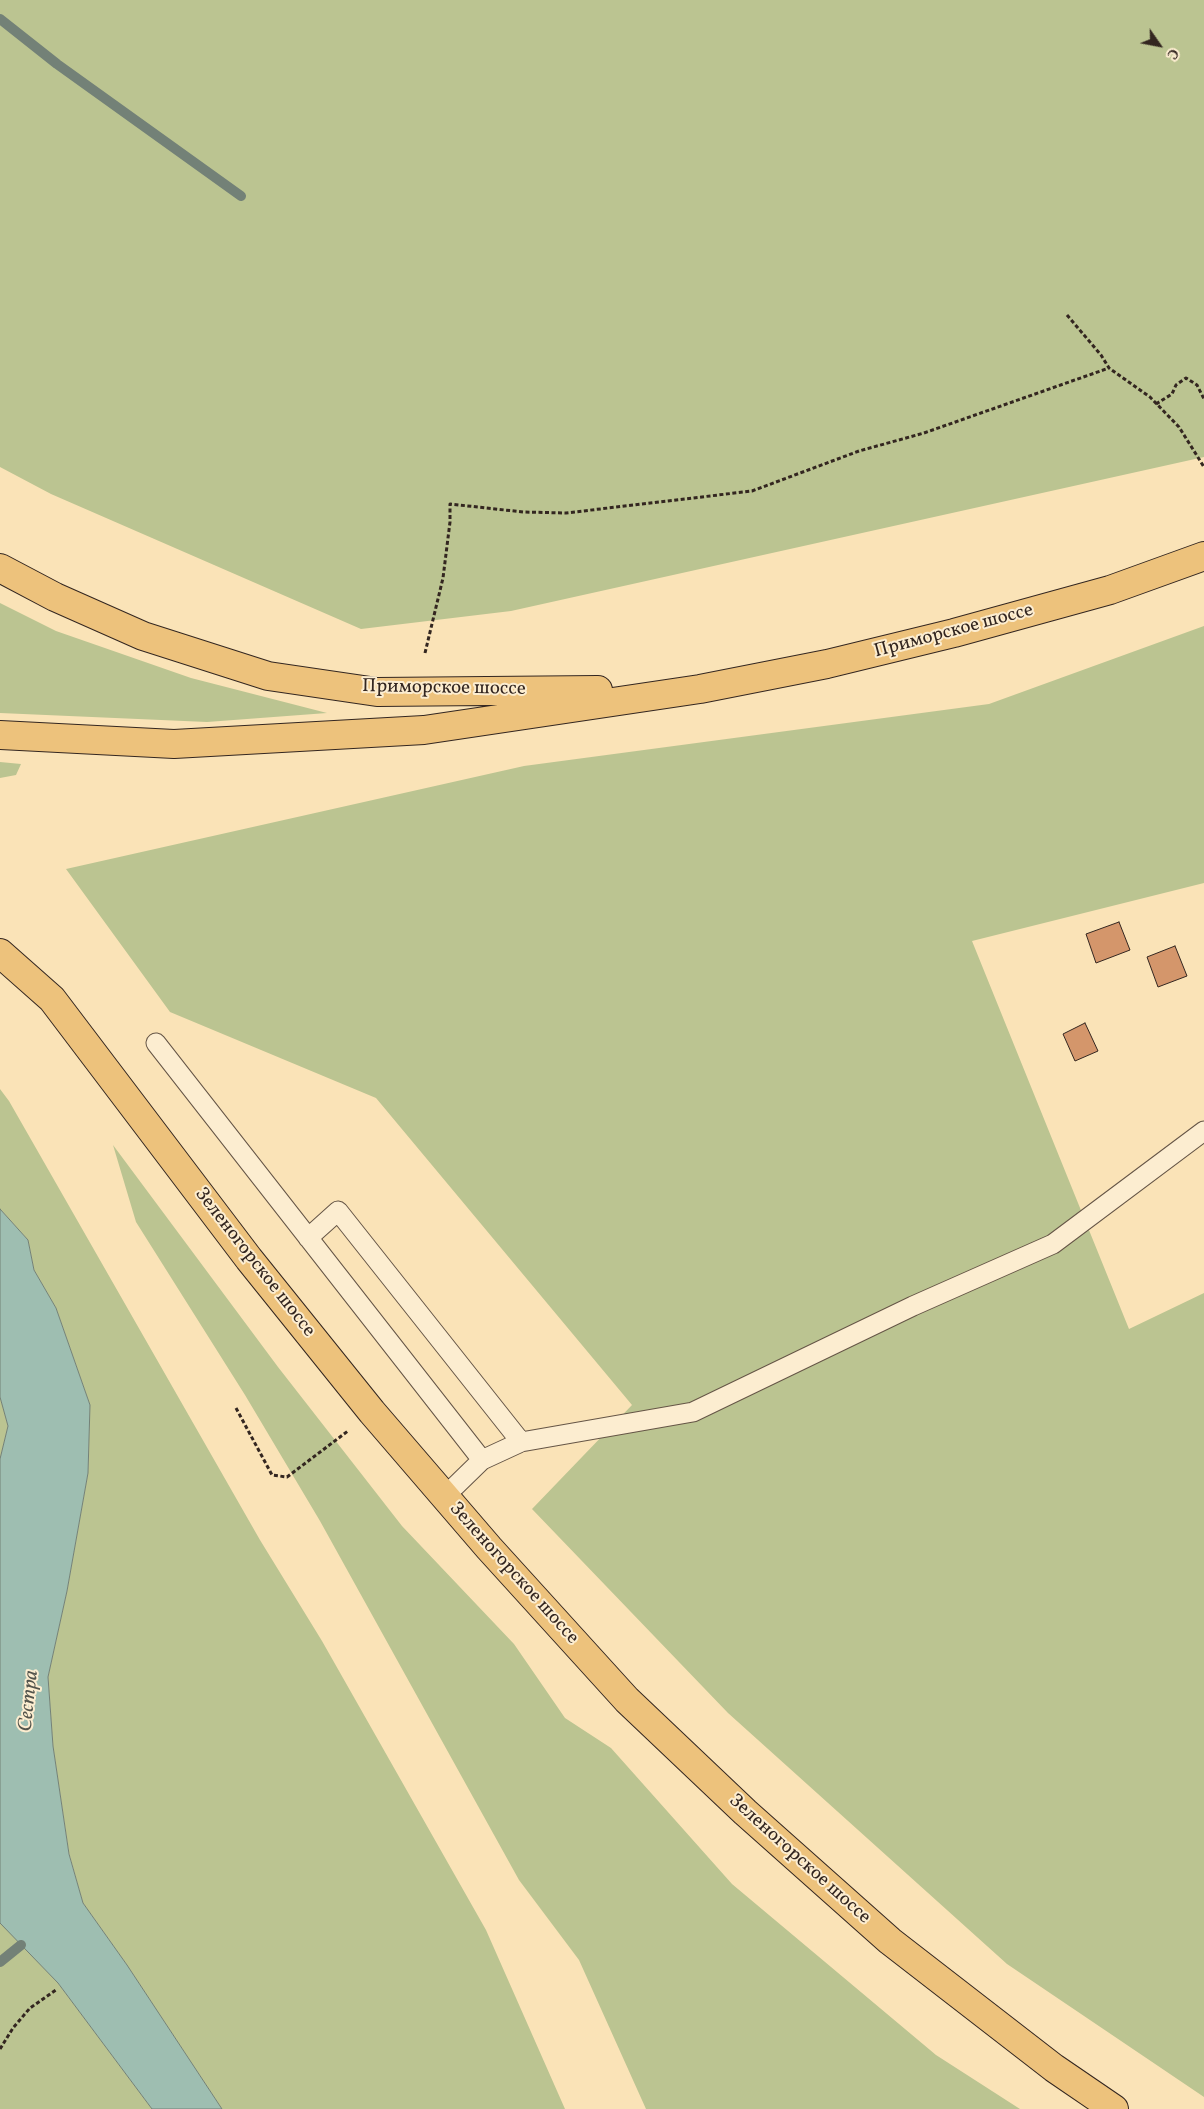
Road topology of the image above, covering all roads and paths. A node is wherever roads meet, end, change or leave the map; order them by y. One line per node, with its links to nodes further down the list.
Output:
1 (1067, 315): 2 (path)
2 (1109, 368): 4 (path); 8 (path)
3 (1204, 399): 4 (path)
4 (1156, 404): 5 (path)
5 (1204, 467)
6 (1204, 556): 9 (main road, Приморское шоссе)
7 (0, 568): 9 (main road, Приморское шоссе)
8 (425, 653)
9 (700, 689): 10 (main road, Приморское шоссе)
10 (0, 735)
11 (0, 953): 16 (main road, Зеленогорское шоссе)
12 (156, 1043): 14 (lane)
13 (1204, 1131): 17 (lane)
14 (308, 1238): 17 (lane); 18 (lane)
15 (236, 1408): 16 (path)
16 (372, 1412): 19 (main road, Зеленогорское шоссе)
17 (520, 1442): 18 (lane)
18 (482, 1460): 19 (lane)
19 (444, 1497): 22 (main road, Зеленогорское шоссе)
20 (56, 1990): 21 (path)
21 (0, 2049)
22 (1114, 2109)

